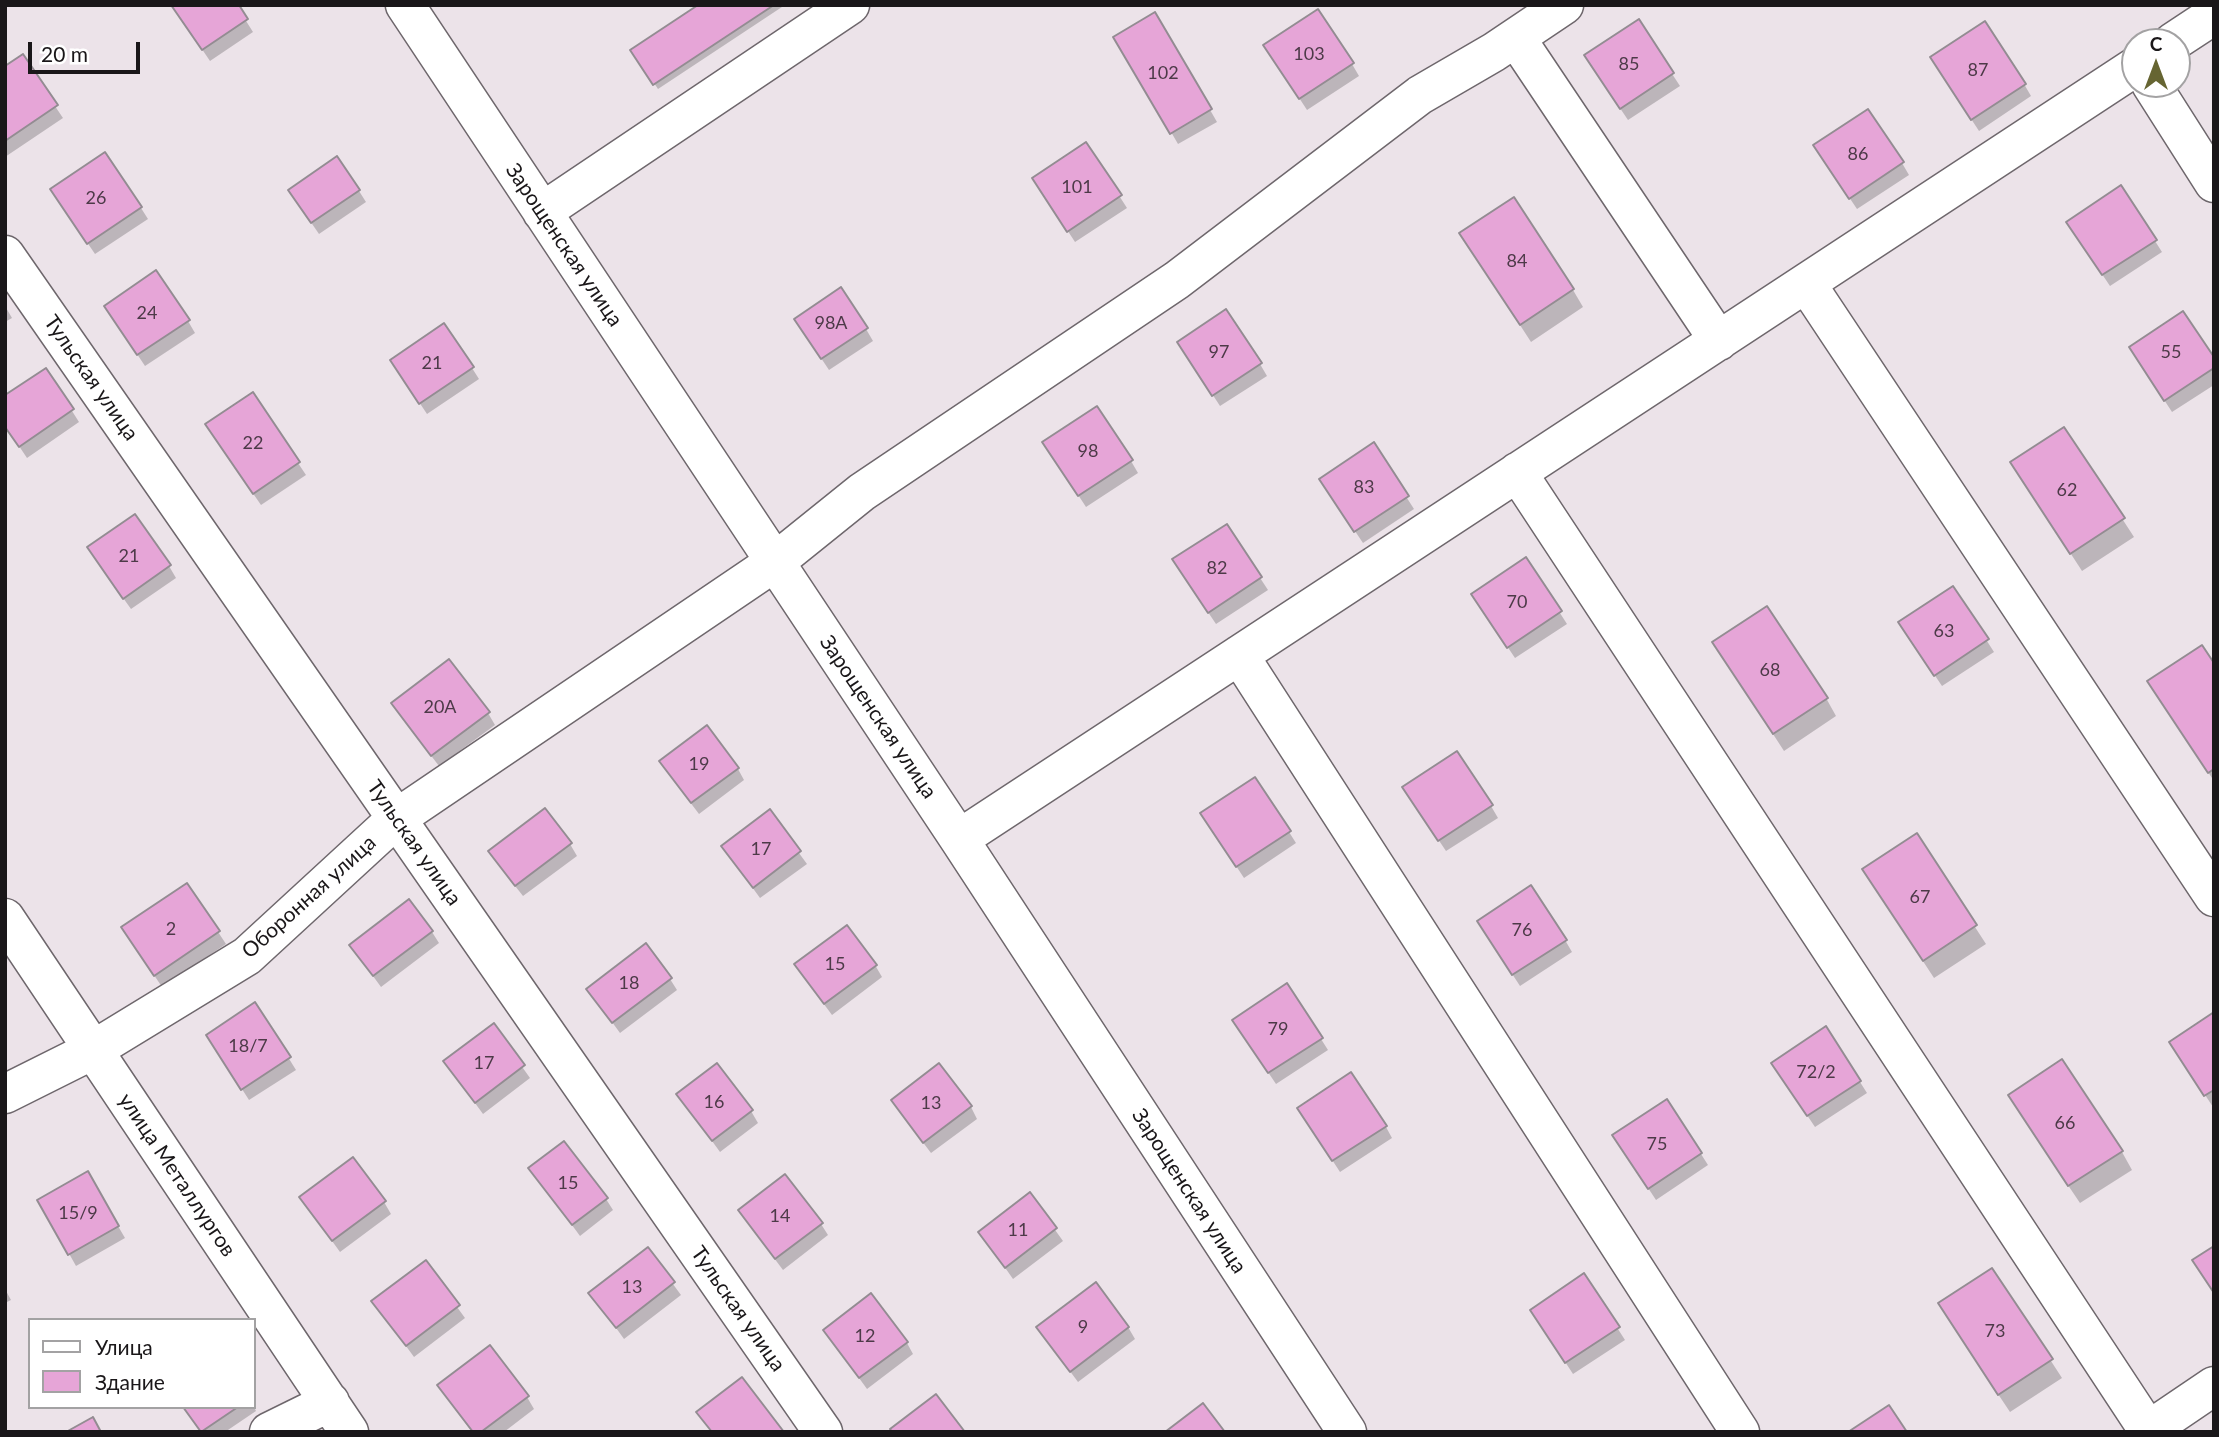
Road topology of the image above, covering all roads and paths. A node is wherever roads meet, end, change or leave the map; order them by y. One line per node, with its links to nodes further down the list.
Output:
1 (405, 5): 10 (street, Зарощенская улица)
2 (850, 5): 10 (street)
3 (1564, 5): 6 (street, Оборонная улица)
4 (2214, 15): 5 (street)
5 (2191, 30)
6 (1516, 38): 13 (street); 15 (street, Оборонная улица)
7 (2121, 76): 12 (street)
8 (2160, 98): 9 (street)
9 (2214, 183)
10 (542, 212): 15 (street, Зарощенская улица)
11 (5, 254): 17 (street, Тульская улица)
12 (1806, 283): 13 (street); 19 (street)
13 (1718, 341): 14 (street)
14 (1517, 472): 16 (street); 25 (street)
15 (775, 562): 17 (street, Оборонная улица); 18 (street, Зарощенская улица)
16 (1240, 655): 18 (street); 29 (street)
17 (397, 818): 21 (street, Оборонная улица); 27 (street, Тульская улица)
18 (959, 839): 28 (street, Зарощенская улица)
19 (2214, 897)
20 (5, 918): 21 (street, улица Металлургов)
21 (93, 1050): 22 (street, Оборонная улица); 24 (street, улица Металлургов)
22 (5, 1094)
23 (2214, 1386): 25 (street)
24 (340, 1417): 26 (street)
25 (2147, 1431)
26 (269, 1432)
27 (824, 1432)
28 (1347, 1432)
29 (1740, 1432)

